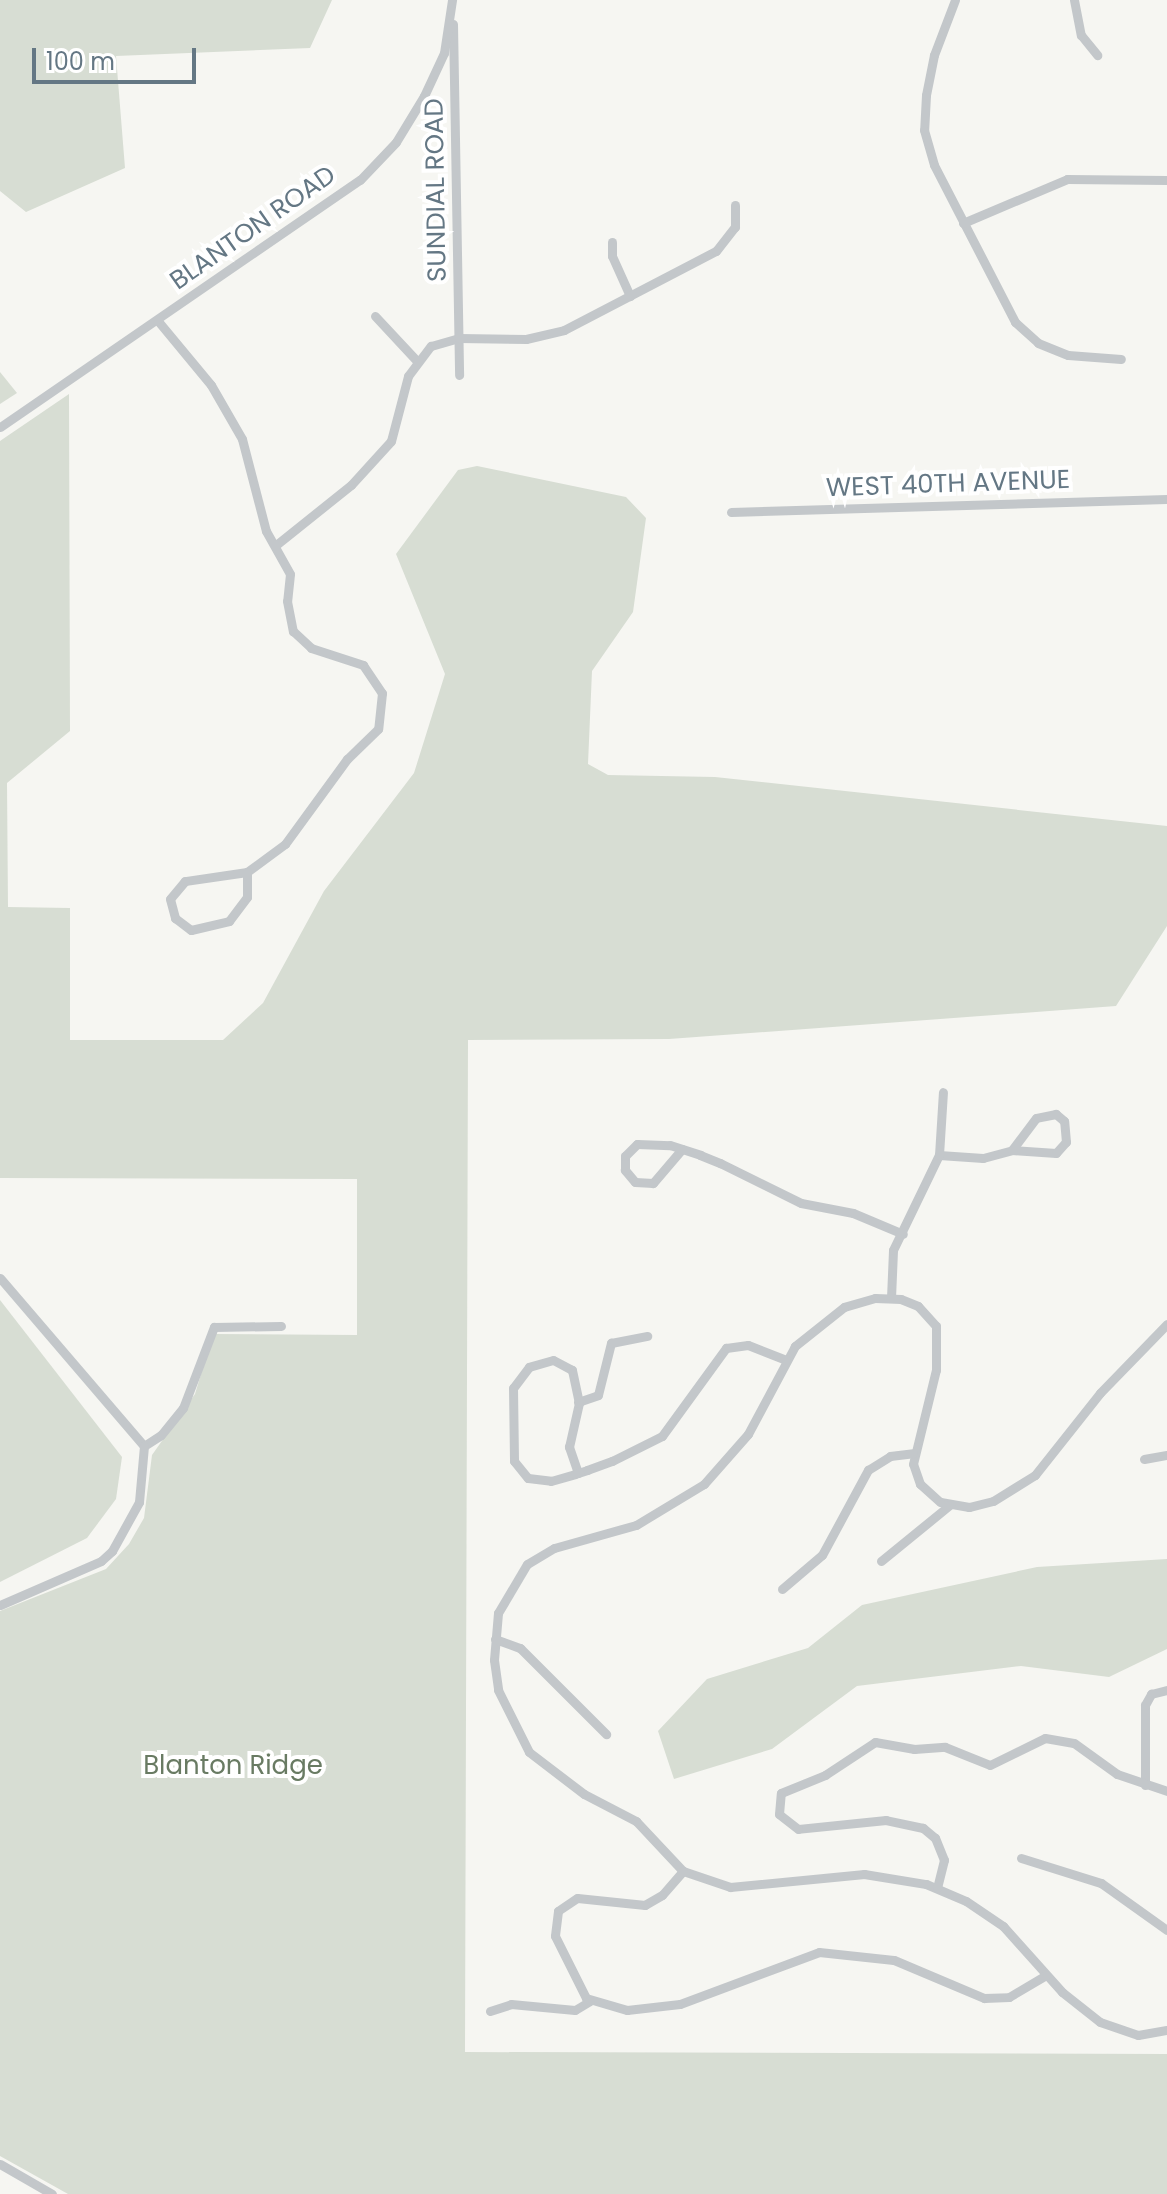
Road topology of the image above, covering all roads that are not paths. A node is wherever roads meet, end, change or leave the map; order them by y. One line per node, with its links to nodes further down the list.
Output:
1 (955, 0): 7 (street)
2 (1074, 0): 4 (street)
3 (452, 2): 11 (street, BLANTON ROAD); 12 (street, SUNDIAL ROAD)
4 (1097, 55)
5 (1167, 180): 7 (street)
6 (735, 205): 9 (street)
7 (963, 223): 13 (street)
8 (612, 242): 9 (street)
9 (630, 296): 12 (street)
10 (375, 316): 14 (street)
11 (158, 321): 16 (street, BLANTON ROAD); 19 (street)
12 (459, 338): 14 (street); 15 (street, SUNDIAL ROAD)
13 (1121, 359)
14 (417, 361): 19 (street)
15 (459, 375)
16 (0, 427)
17 (1167, 499): 18 (street, WEST 40TH AVENUE)
18 (731, 512)
19 (276, 545): 20 (street)
20 (247, 872): 20 (street)
21 (943, 1092): 24 (street)
22 (682, 1149): 22 (street); 25 (street)
23 (1012, 1150): 23 (street); 24 (street)
24 (939, 1155): 25 (street)
25 (903, 1234): 27 (street)
26 (0, 1278): 33 (street)
27 (891, 1298): 31 (street); 34 (street)
28 (1167, 1324): 38 (street)
29 (281, 1326): 33 (street)
30 (647, 1336): 32 (street)
31 (786, 1360): 37 (street); 42 (street)
32 (578, 1402): 37 (street); 37 (street)
33 (144, 1446): 41 (street)
34 (913, 1453): 38 (street); 40 (street)
35 (1167, 1455): 36 (street)
36 (1144, 1459)
37 (578, 1473)
38 (951, 1504): 39 (street)
39 (881, 1561)
40 (782, 1589)
41 (0, 1605)
42 (495, 1639): 44 (street); 48 (street)
43 (1167, 1690): 45 (street)
44 (606, 1734)
45 (1145, 1785): 46 (street); 49 (street)
46 (1167, 1791)
47 (1021, 1858): 50 (street)
48 (683, 1871): 49 (street); 52 (street)
49 (937, 1888): 51 (street)
50 (1167, 1930)
51 (1046, 1975): 52 (street); 54 (street)
52 (590, 2001): 53 (street)
53 (490, 2011)
54 (1167, 2030)
55 (0, 2164): 56 (street)
56 (52, 2194)

